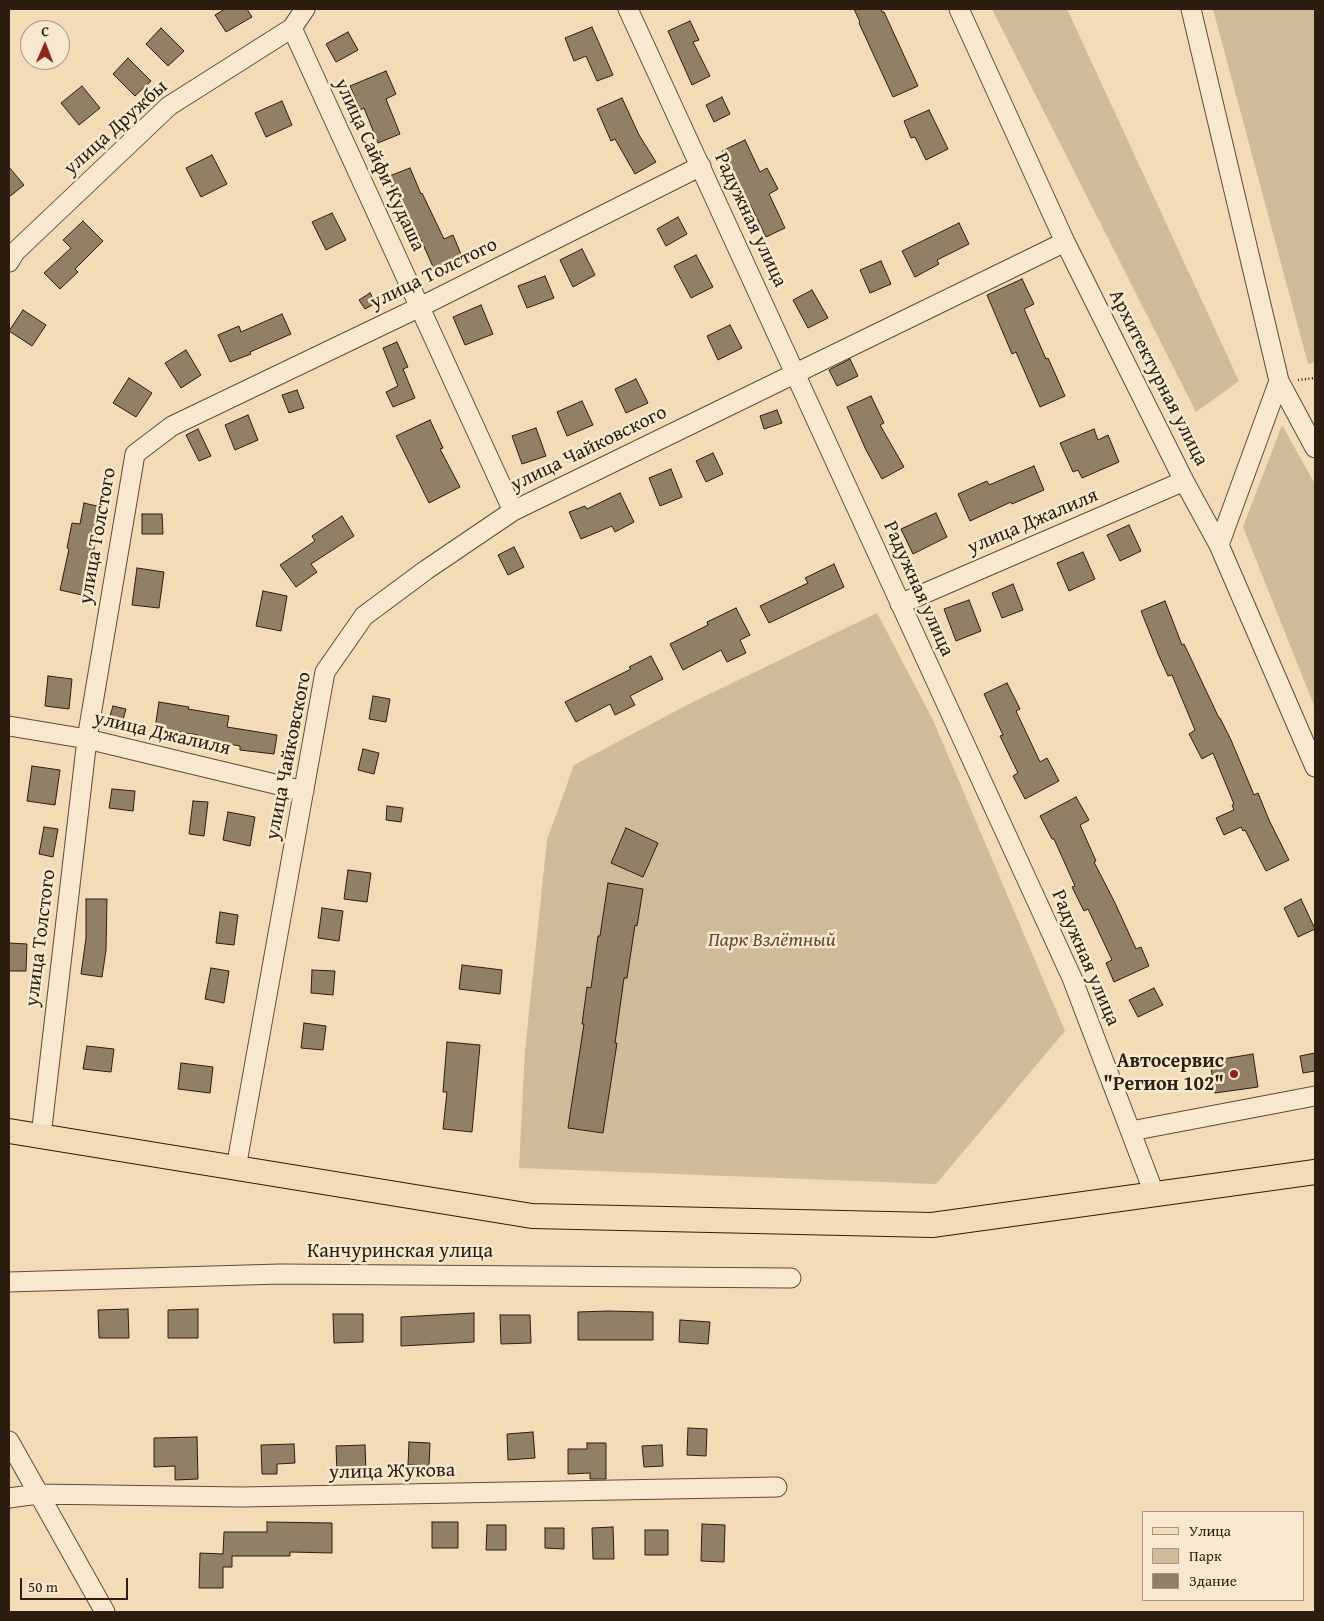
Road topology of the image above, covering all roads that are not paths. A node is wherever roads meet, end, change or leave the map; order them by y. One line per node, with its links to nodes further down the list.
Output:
1 (305, 9): 5 (street)
2 (628, 9): 6 (street, Радужная улица)
3 (959, 9): 7 (street, Архитектурная улица)
4 (1190, 9): 11 (street)
5 (292, 28): 8 (street, улица Дружбы); 9 (street, улица Сайфи Кудаша)
6 (701, 166): 9 (street, улица Толстого); 10 (street, Радужная улица)
7 (1065, 242): 10 (street, улица Чайковского); 13 (street, Архитектурная улица)
8 (11, 253)
9 (420, 307): 14 (street, улица Сайфи Кудаша); 18 (street, улица Толстого)
10 (796, 373): 14 (street, улица Чайковского); 16 (street, Радужная улица)
11 (1279, 381): 12 (street); 15 (street)
12 (1315, 448)
13 (1184, 481): 15 (street, Архитектурная улица); 16 (street, улица Джалиля)
14 (513, 511): 20 (street, улица Чайковского)
15 (1219, 545): 19 (street, Архитектурная улица)
16 (900, 604): 23 (street, Радужная улица)
17 (9, 726): 18 (street, улица Джалиля)
18 (87, 739): 20 (street, улица Джалиля); 24 (street, улица Толстого)
19 (1315, 768)
20 (304, 791): 25 (street, улица Чайковского)
21 (1315, 1096): 23 (street)
22 (9, 1131): 24 (main road)
23 (1131, 1131): 27 (street, Радужная улица)
24 (41, 1136): 25 (main road)
25 (236, 1168): 27 (main road)
26 (1315, 1172): 27 (main road)
27 (1154, 1193)
28 (791, 1278): 29 (street, Канчуринская улица)
29 (9, 1282)
30 (9, 1441): 32 (street)
31 (777, 1487): 32 (street, улица Жукова)
32 (38, 1494): 33 (street, улица Жукова); 34 (street)
33 (9, 1498)
34 (105, 1612)

